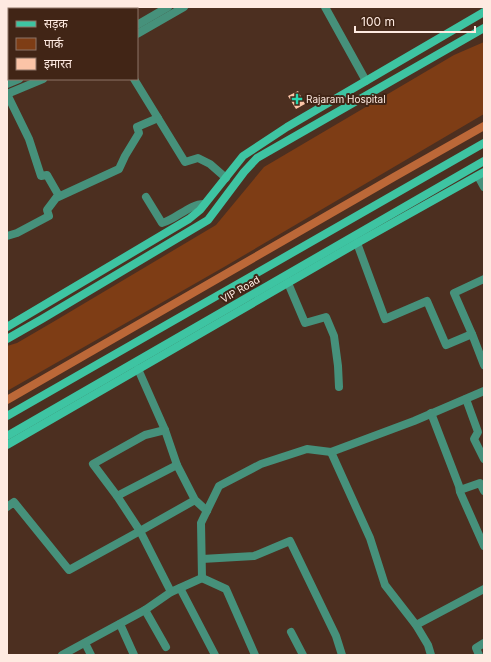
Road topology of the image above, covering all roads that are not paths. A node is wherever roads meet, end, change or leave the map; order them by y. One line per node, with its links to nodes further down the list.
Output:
1 (168, 7): 5 (street)
2 (184, 7): 7 (street)
3 (325, 7): 11 (street)
4 (484, 12): 11 (street)
5 (138, 24)
6 (484, 28): 23 (street)
7 (138, 33)
8 (17, 80): 12 (street)
9 (41, 80): 13 (street)
10 (135, 80): 14 (street)
11 (366, 81): 18 (street)
12 (7, 84)
13 (7, 94): 21 (street)
14 (158, 118): 18 (street); 21 (street)
15 (484, 143): 39 (street, VIP Road)
16 (484, 161): 29 (street, VIP Road)
17 (481, 174): 19 (street); 26 (street, VIP Road)
18 (226, 178): 20 (street)
19 (484, 187)
20 (212, 195): 23 (street); 24 (street)
21 (59, 196): 25 (street)
22 (146, 197): 24 (street)
23 (220, 202): 32 (street)
24 (204, 204): 30 (street)
25 (7, 236)
26 (357, 243): 28 (street, VIP Road); 31 (street)
27 (484, 279): 31 (street)
28 (288, 283): 29 (street, VIP Road); 35 (street)
29 (250, 300): 34 (street, VIP Road); 41 (street, VIP Road)
30 (7, 327)
31 (472, 334): 33 (street)
32 (7, 339)
33 (484, 365)
34 (138, 370): 40 (street); 42 (street, VIP Road)
35 (339, 387)
36 (484, 390): 37 (street)
37 (466, 399): 38 (street); 44 (street)
38 (431, 413): 43 (street); 46 (street)
39 (7, 416)
40 (165, 430): 45 (street); 48 (street)
41 (7, 436)
42 (7, 445)
43 (331, 452): 51 (street); 61 (street)
44 (484, 459)
45 (177, 465): 48 (street); 49 (street)
46 (460, 490): 47 (street); 53 (street)
47 (484, 491)
48 (117, 496): 52 (street)
49 (195, 500): 51 (street); 52 (street)
50 (7, 507): 52 (street)
51 (207, 512): 54 (street)
52 (140, 531): 58 (street)
53 (484, 546)
54 (202, 559): 55 (street); 72 (street)
55 (202, 578): 56 (street); 70 (street)
56 (180, 588): 58 (street); 69 (street)
57 (484, 589): 61 (street)
58 (171, 592): 59 (street)
59 (145, 610): 60 (street); 65 (street)
60 (120, 624): 63 (street); 68 (street)
61 (416, 625): 73 (street)
62 (291, 632): 71 (street)
63 (85, 643): 66 (street); 67 (street)
64 (484, 643): 74 (street)
65 (166, 647)
66 (62, 655)
67 (91, 655)
68 (134, 655)
69 (215, 655)
70 (255, 655)
71 (303, 655)
72 (342, 655)
73 (431, 655)
74 (478, 655)

